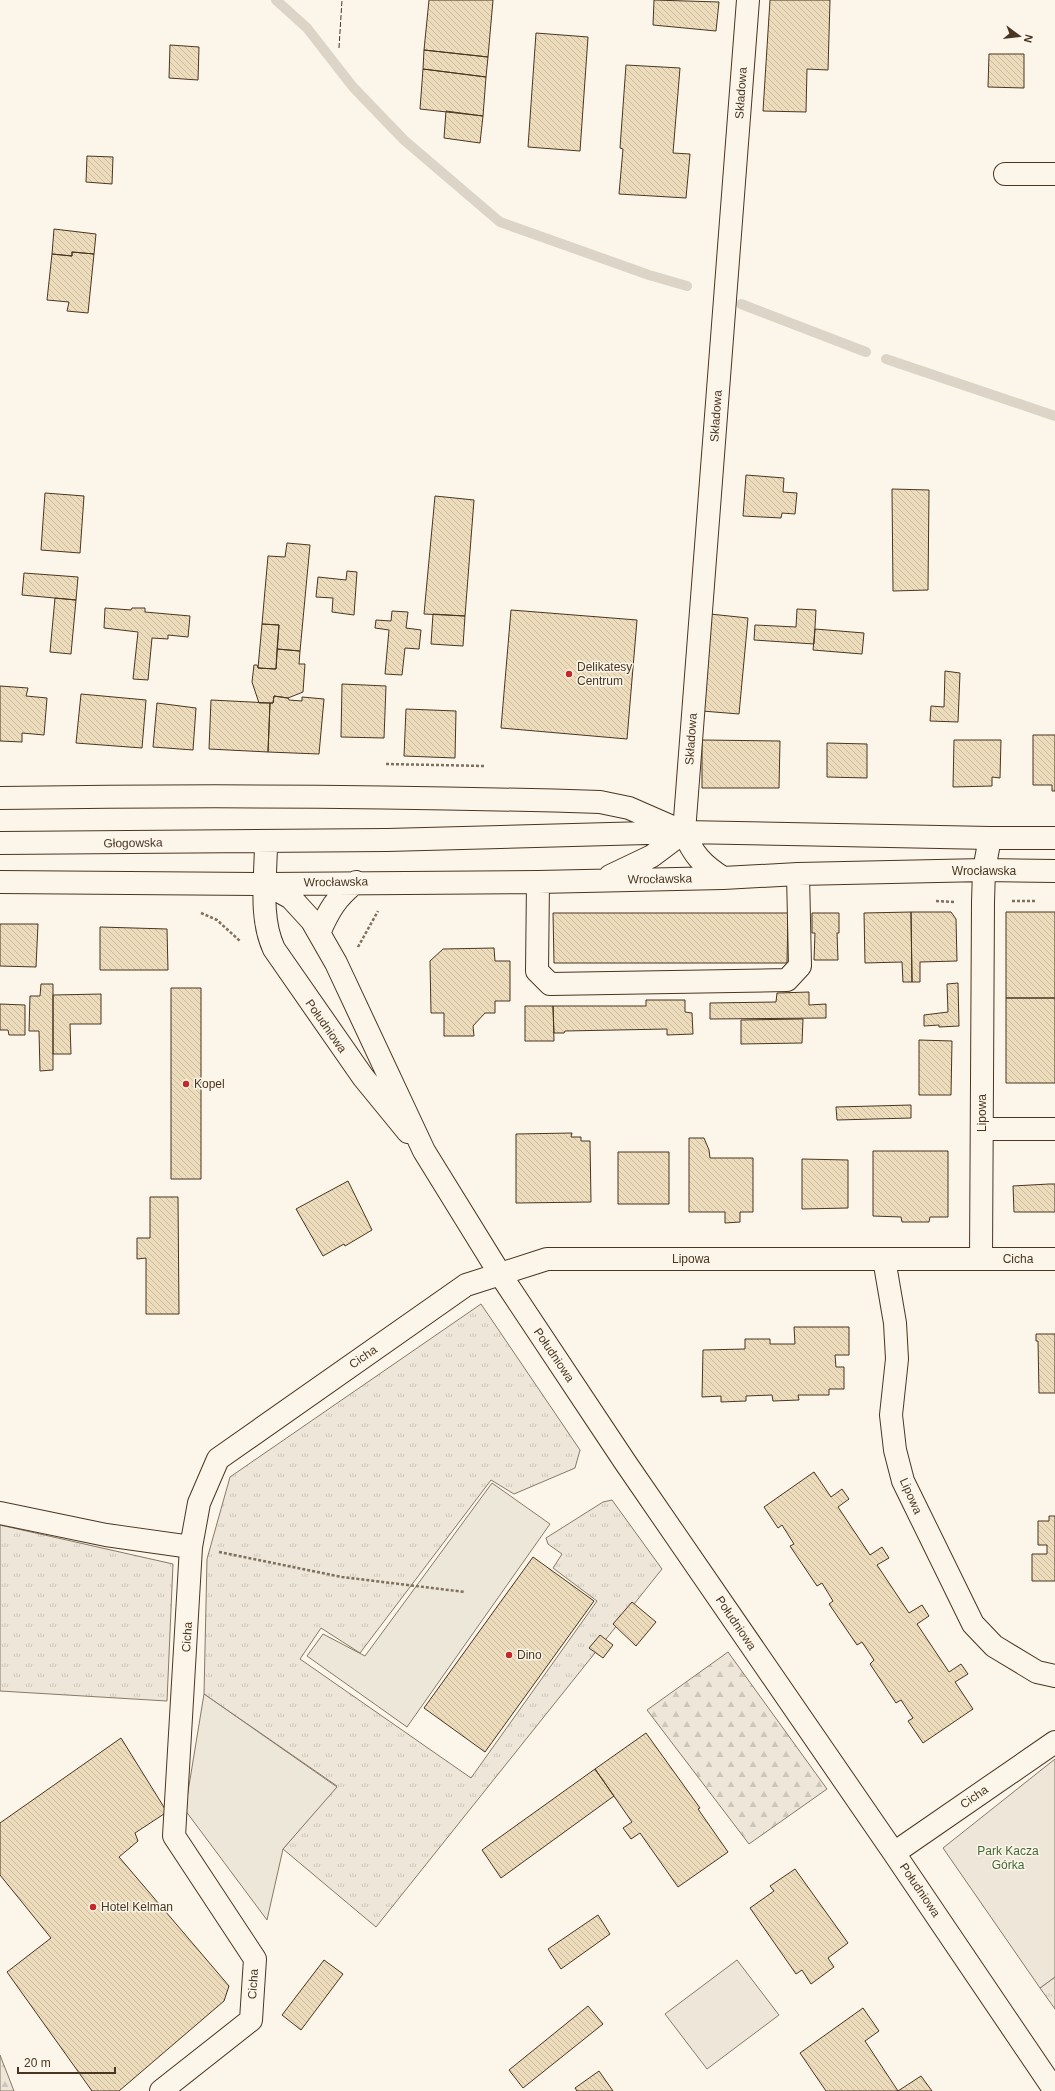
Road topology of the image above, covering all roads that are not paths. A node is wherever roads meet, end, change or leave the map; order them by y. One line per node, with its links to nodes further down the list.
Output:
1 (748, 0): 5 (street, Składowa)
2 (1005, 174): 3 (street)
3 (1055, 174)
4 (0, 798): 5 (street)
5 (684, 832): 6 (street); 8 (street); 13 (street); 14 (street)
6 (990, 838): 7 (street); 10 (street, Lipowa)
7 (1055, 838)
8 (266, 842): 9 (street, Głogowska); 18 (street, Południowa)
9 (0, 843)
10 (984, 870): 11 (street, Wrocławska); 12 (street, Wrocławska); 20 (street, Lipowa)
11 (1055, 871)
12 (798, 874): 13 (street, Wrocławska); 17 (street)
13 (723, 878): 14 (street, Wrocławska)
14 (600, 880): 17 (street, Wrocławska)
15 (0, 882): 18 (street)
16 (356, 882): 17 (street, Wrocławska); 18 (street, Wrocławska); 19 (street)
17 (538, 882)
18 (266, 884): 19 (street, Południowa); 22 (street, Południowa)
19 (319, 933): 22 (street, Południowa)
20 (982, 1129): 21 (street); 24 (street, Lipowa)
21 (1055, 1129)
22 (424, 1151): 26 (street, Południowa)
23 (884, 1259): 24 (street, Lipowa); 26 (street, Lipowa); 29 (street, Lipowa)
24 (981, 1259): 25 (street, Cicha)
25 (1055, 1259)
26 (500, 1274): 28 (street, Cicha); 31 (street, Południowa)
27 (0, 1514): 28 (street)
28 (192, 1547): 32 (street, Cicha)
29 (1055, 1676)
30 (1055, 1742): 31 (street, Cicha)
31 (894, 1853): 33 (street, Południowa)
32 (161, 2091)
33 (1055, 2091)

